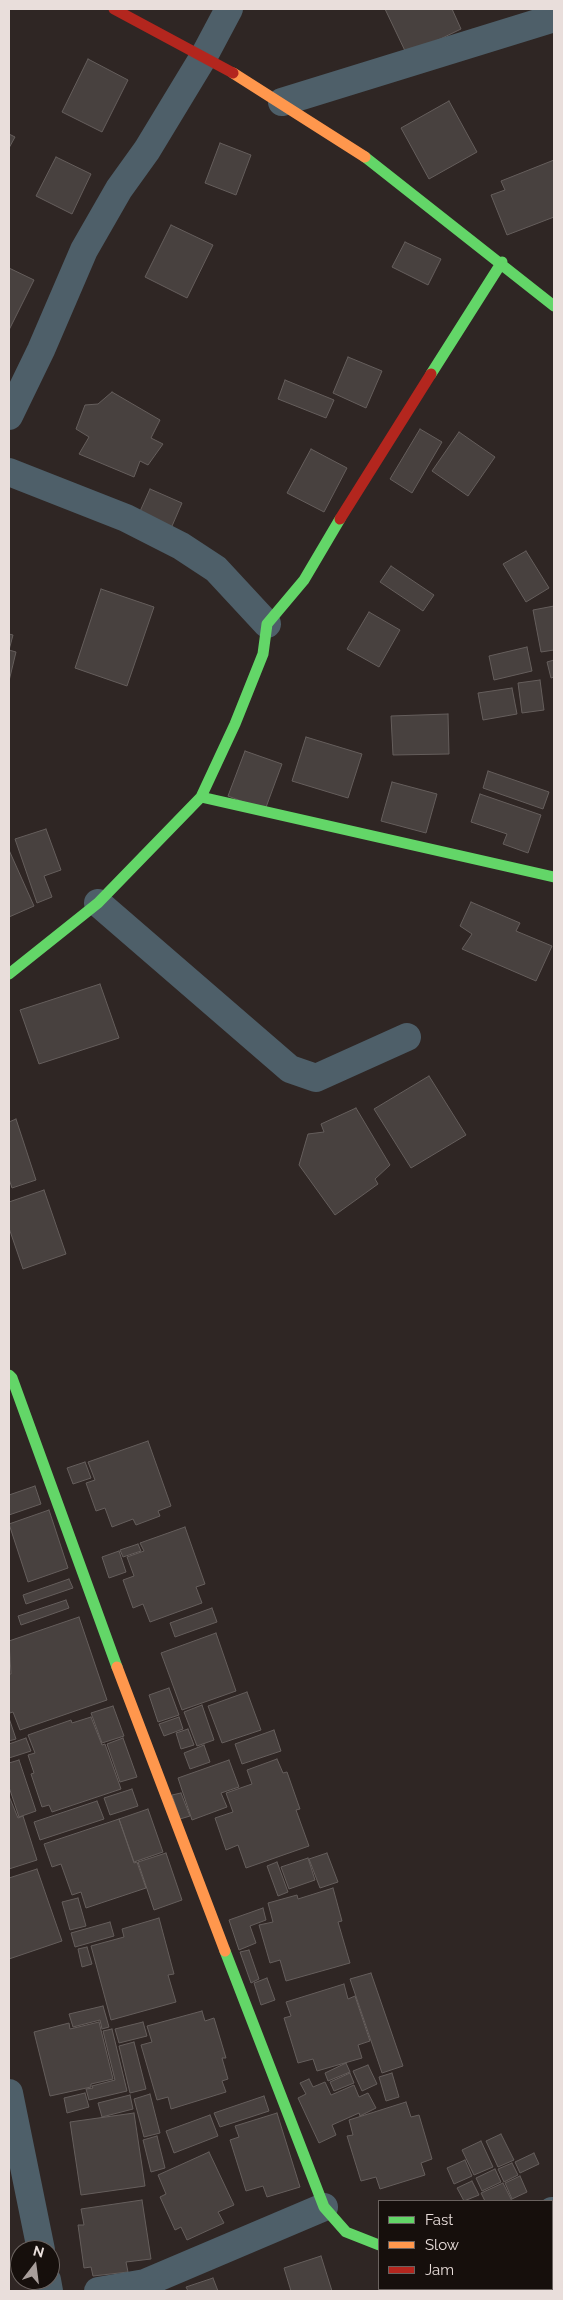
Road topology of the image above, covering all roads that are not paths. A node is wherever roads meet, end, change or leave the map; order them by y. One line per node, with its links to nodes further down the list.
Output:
1 (114, 9): 4 (street)
2 (229, 9): 4 (street)
3 (554, 18): 5 (street)
4 (204, 56): 5 (street); 8 (street)
5 (282, 102): 6 (street)
6 (502, 262): 7 (street); 10 (street)
7 (554, 306)
8 (9, 416)
9 (9, 472): 10 (street)
10 (267, 624): 11 (street)
11 (201, 797): 12 (street); 13 (street)
12 (554, 877)
13 (98, 903): 14 (street); 15 (street)
14 (9, 974)
15 (407, 1037)
16 (9, 1375): 18 (street)
17 (9, 2093): 19 (street)
18 (324, 2207): 20 (street); 21 (street)
19 (39, 2240)
20 (378, 2245)
21 (98, 2291)

